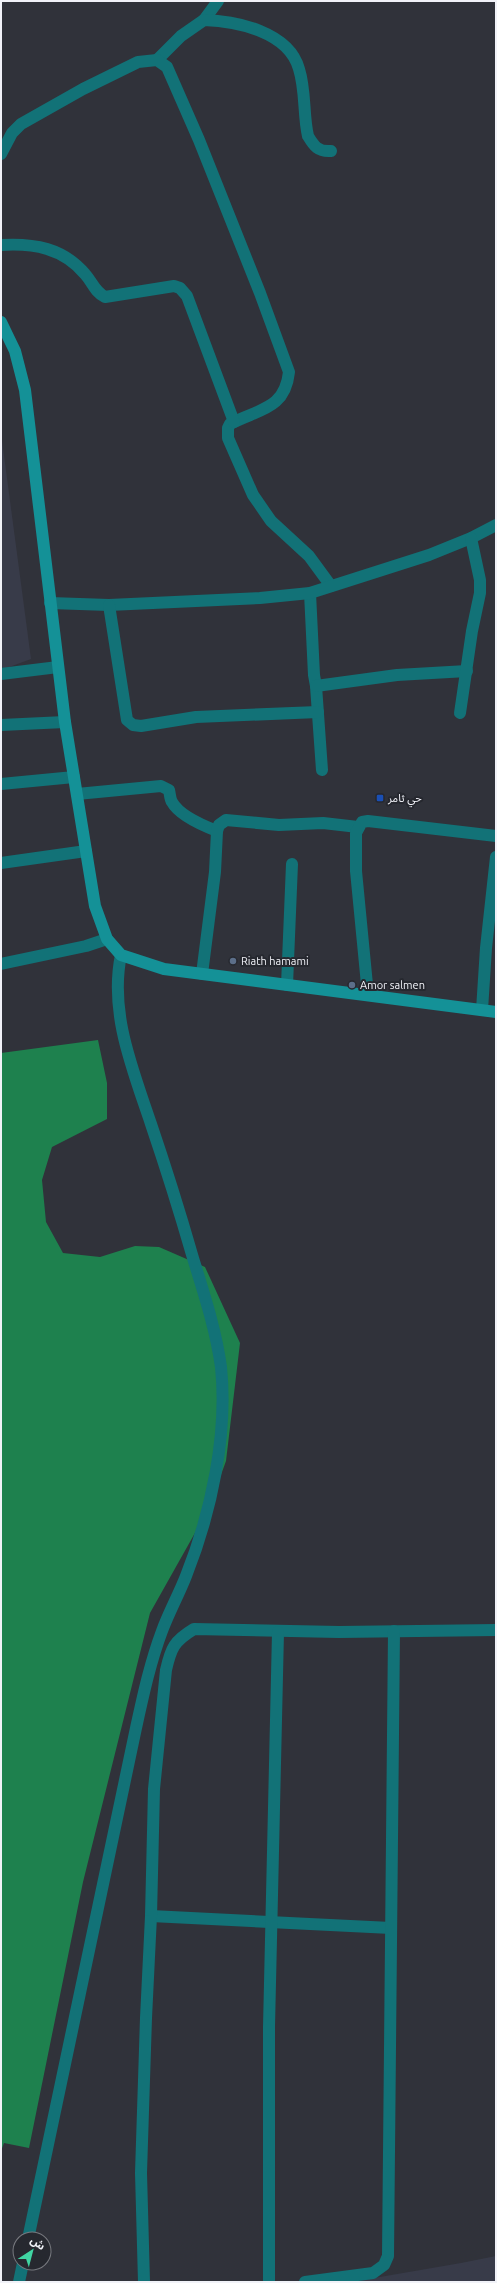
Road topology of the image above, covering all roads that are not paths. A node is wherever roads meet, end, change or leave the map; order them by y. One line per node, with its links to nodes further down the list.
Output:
1 (218, 1): 2 (street)
2 (204, 20): 3 (street); 4 (street)
3 (157, 60): 5 (street); 8 (street)
4 (331, 151)
5 (1, 154)
6 (1, 245): 8 (street)
7 (1, 322): 13 (main road)
8 (234, 422): 11 (street)
9 (496, 525): 10 (street)
10 (472, 538): 11 (street); 16 (street)
11 (331, 586): 12 (street)
12 (310, 593): 14 (street); 18 (street)
13 (50, 603): 14 (street); 15 (main road)
14 (109, 605): 19 (street)
15 (58, 667): 17 (street); 21 (main road)
16 (467, 671): 18 (street); 20 (street)
17 (1, 674)
18 (316, 686): 19 (street)
19 (318, 712): 23 (street)
20 (460, 713)
21 (65, 722): 22 (street); 24 (main road)
22 (1, 726)
23 (322, 770)
24 (74, 777): 25 (street); 26 (main road)
25 (1, 784)
26 (77, 794): 28 (street); 30 (main road)
27 (358, 827): 28 (street); 29 (street); 39 (street)
28 (217, 830): 37 (street)
29 (496, 836)
30 (86, 851): 32 (street); 34 (main road)
31 (496, 857): 40 (street)
32 (1, 863)
33 (292, 864): 38 (street)
34 (107, 939): 35 (main road); 36 (street)
35 (121, 956): 37 (main road); 48 (street)
36 (1, 964)
37 (202, 974): 38 (main road)
38 (287, 985): 39 (main road)
39 (368, 995): 40 (main road)
40 (482, 1010): 41 (main road)
41 (496, 1012)
42 (496, 1630): 43 (street)
43 (394, 1631): 44 (street); 47 (street)
44 (278, 1632): 45 (street); 46 (street)
45 (151, 1916): 46 (street); 51 (street)
46 (271, 1922): 47 (street); 52 (street)
47 (391, 1928): 53 (street)
48 (30, 2231)
49 (21, 2271): 50 (street)
50 (19, 2282)
51 (144, 2282)
52 (269, 2282)
53 (304, 2282)

